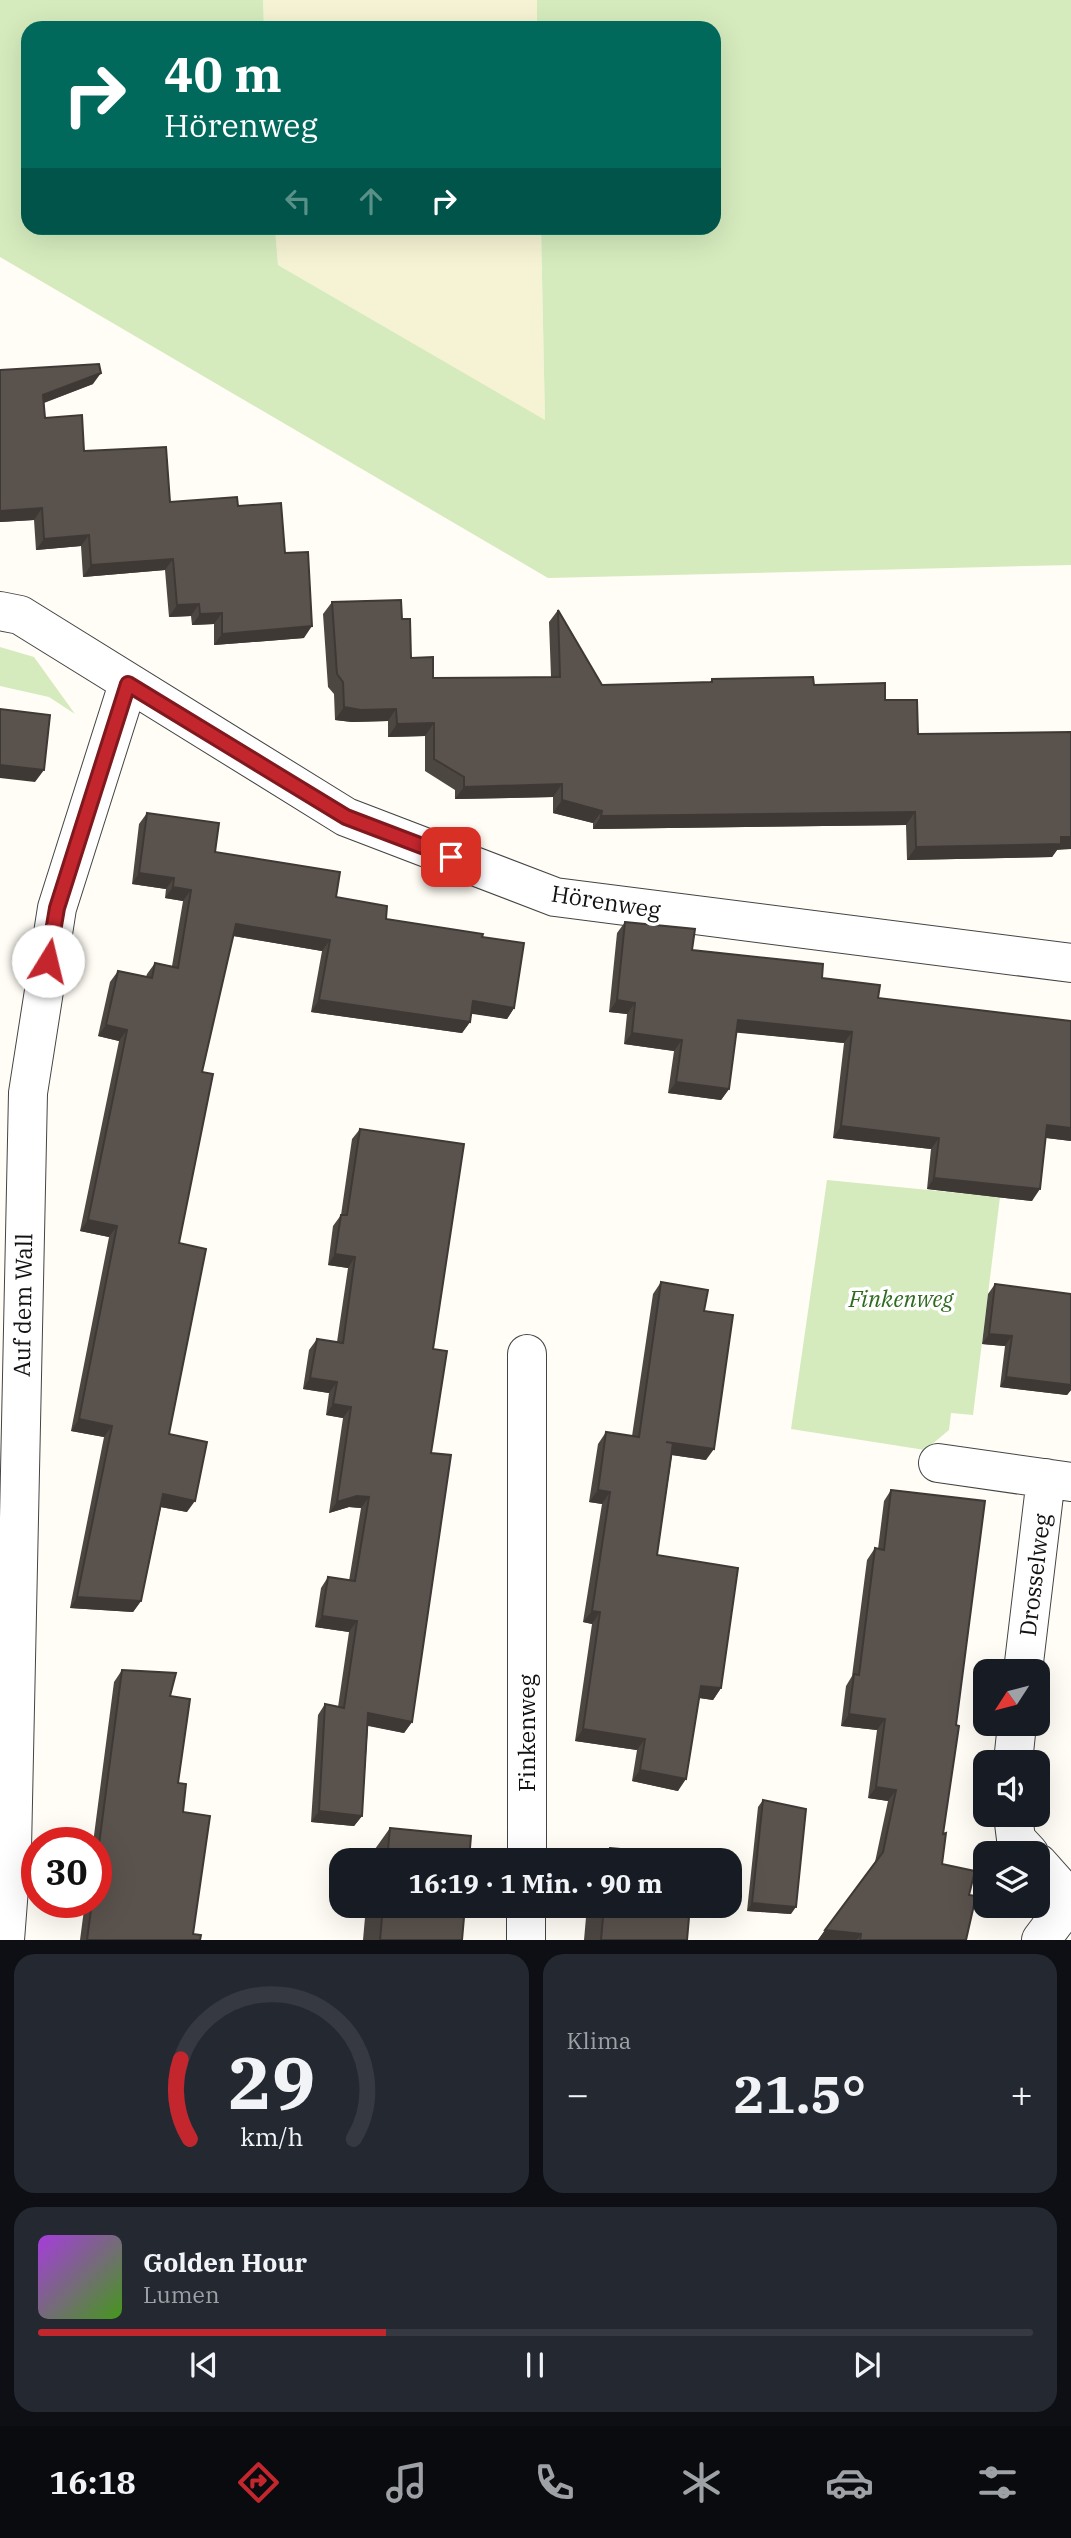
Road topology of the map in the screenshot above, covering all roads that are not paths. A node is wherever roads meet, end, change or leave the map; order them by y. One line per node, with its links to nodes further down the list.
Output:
1 (0, 611): 2 (street, Hörenweg)
2 (128, 684): 3 (street, Hörenweg); 12 (street, Auf dem Wall)
3 (1071, 963)
4 (527, 1354): 8 (street, Finkenweg)
5 (938, 1463): 6 (street, Drosselweg)
6 (1058, 1480): 7 (street, Drosselweg)
7 (1025, 1659)
8 (527, 1848)
9 (1050, 1876): 10 (street)
10 (1071, 1900): 14 (street)
11 (526, 1918): 13 (street)
12 (5, 1940)
13 (526, 1940)
14 (1041, 1940)

